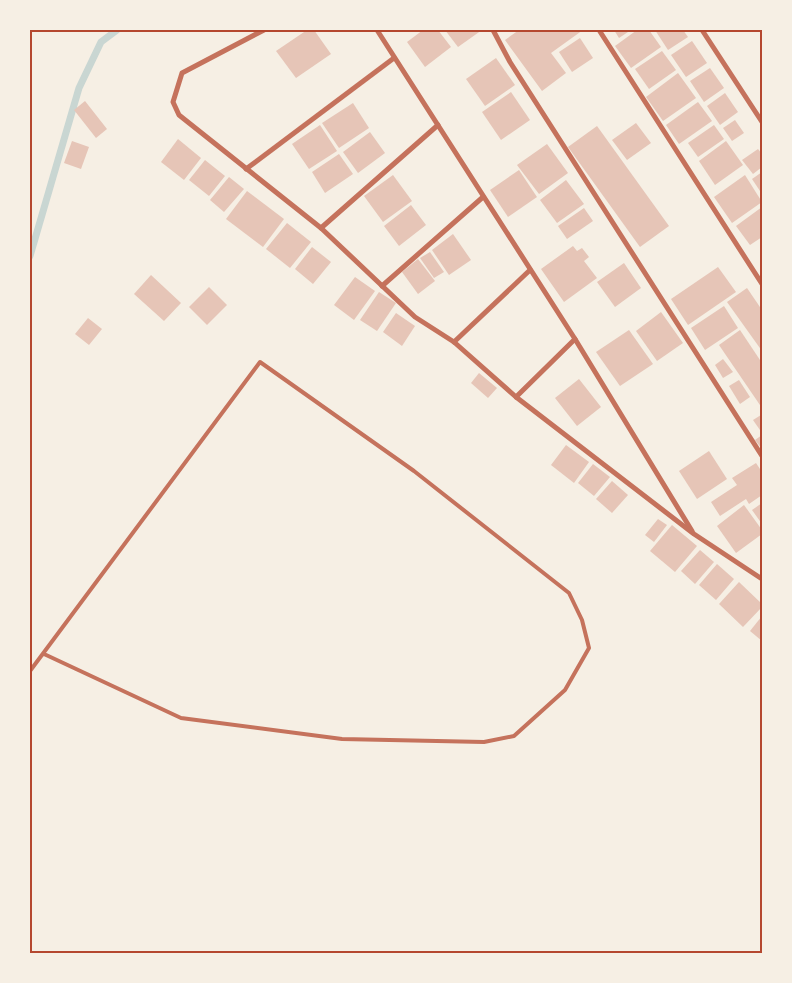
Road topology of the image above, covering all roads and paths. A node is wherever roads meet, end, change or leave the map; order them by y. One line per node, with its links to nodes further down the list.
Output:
1 (264, 30): 9 (street)
2 (377, 30): 6 (street)
3 (493, 30): 18 (street)
4 (599, 30): 13 (street)
5 (702, 30): 7 (street)
6 (394, 58): 8 (street); 9 (street)
7 (762, 122)
8 (438, 125): 10 (street); 11 (street)
9 (246, 169): 11 (street)
10 (483, 197): 12 (street); 14 (street)
11 (321, 228): 14 (street)
12 (530, 270): 15 (street); 16 (street)
13 (762, 284)
14 (382, 286): 16 (street)
15 (574, 339): 17 (street); 19 (street)
16 (454, 342): 17 (street)
17 (516, 397): 19 (street)
18 (762, 456)
19 (694, 534): 20 (street)
20 (762, 579)
21 (44, 654): 21 (lane); 22 (lane)
22 (30, 671)

